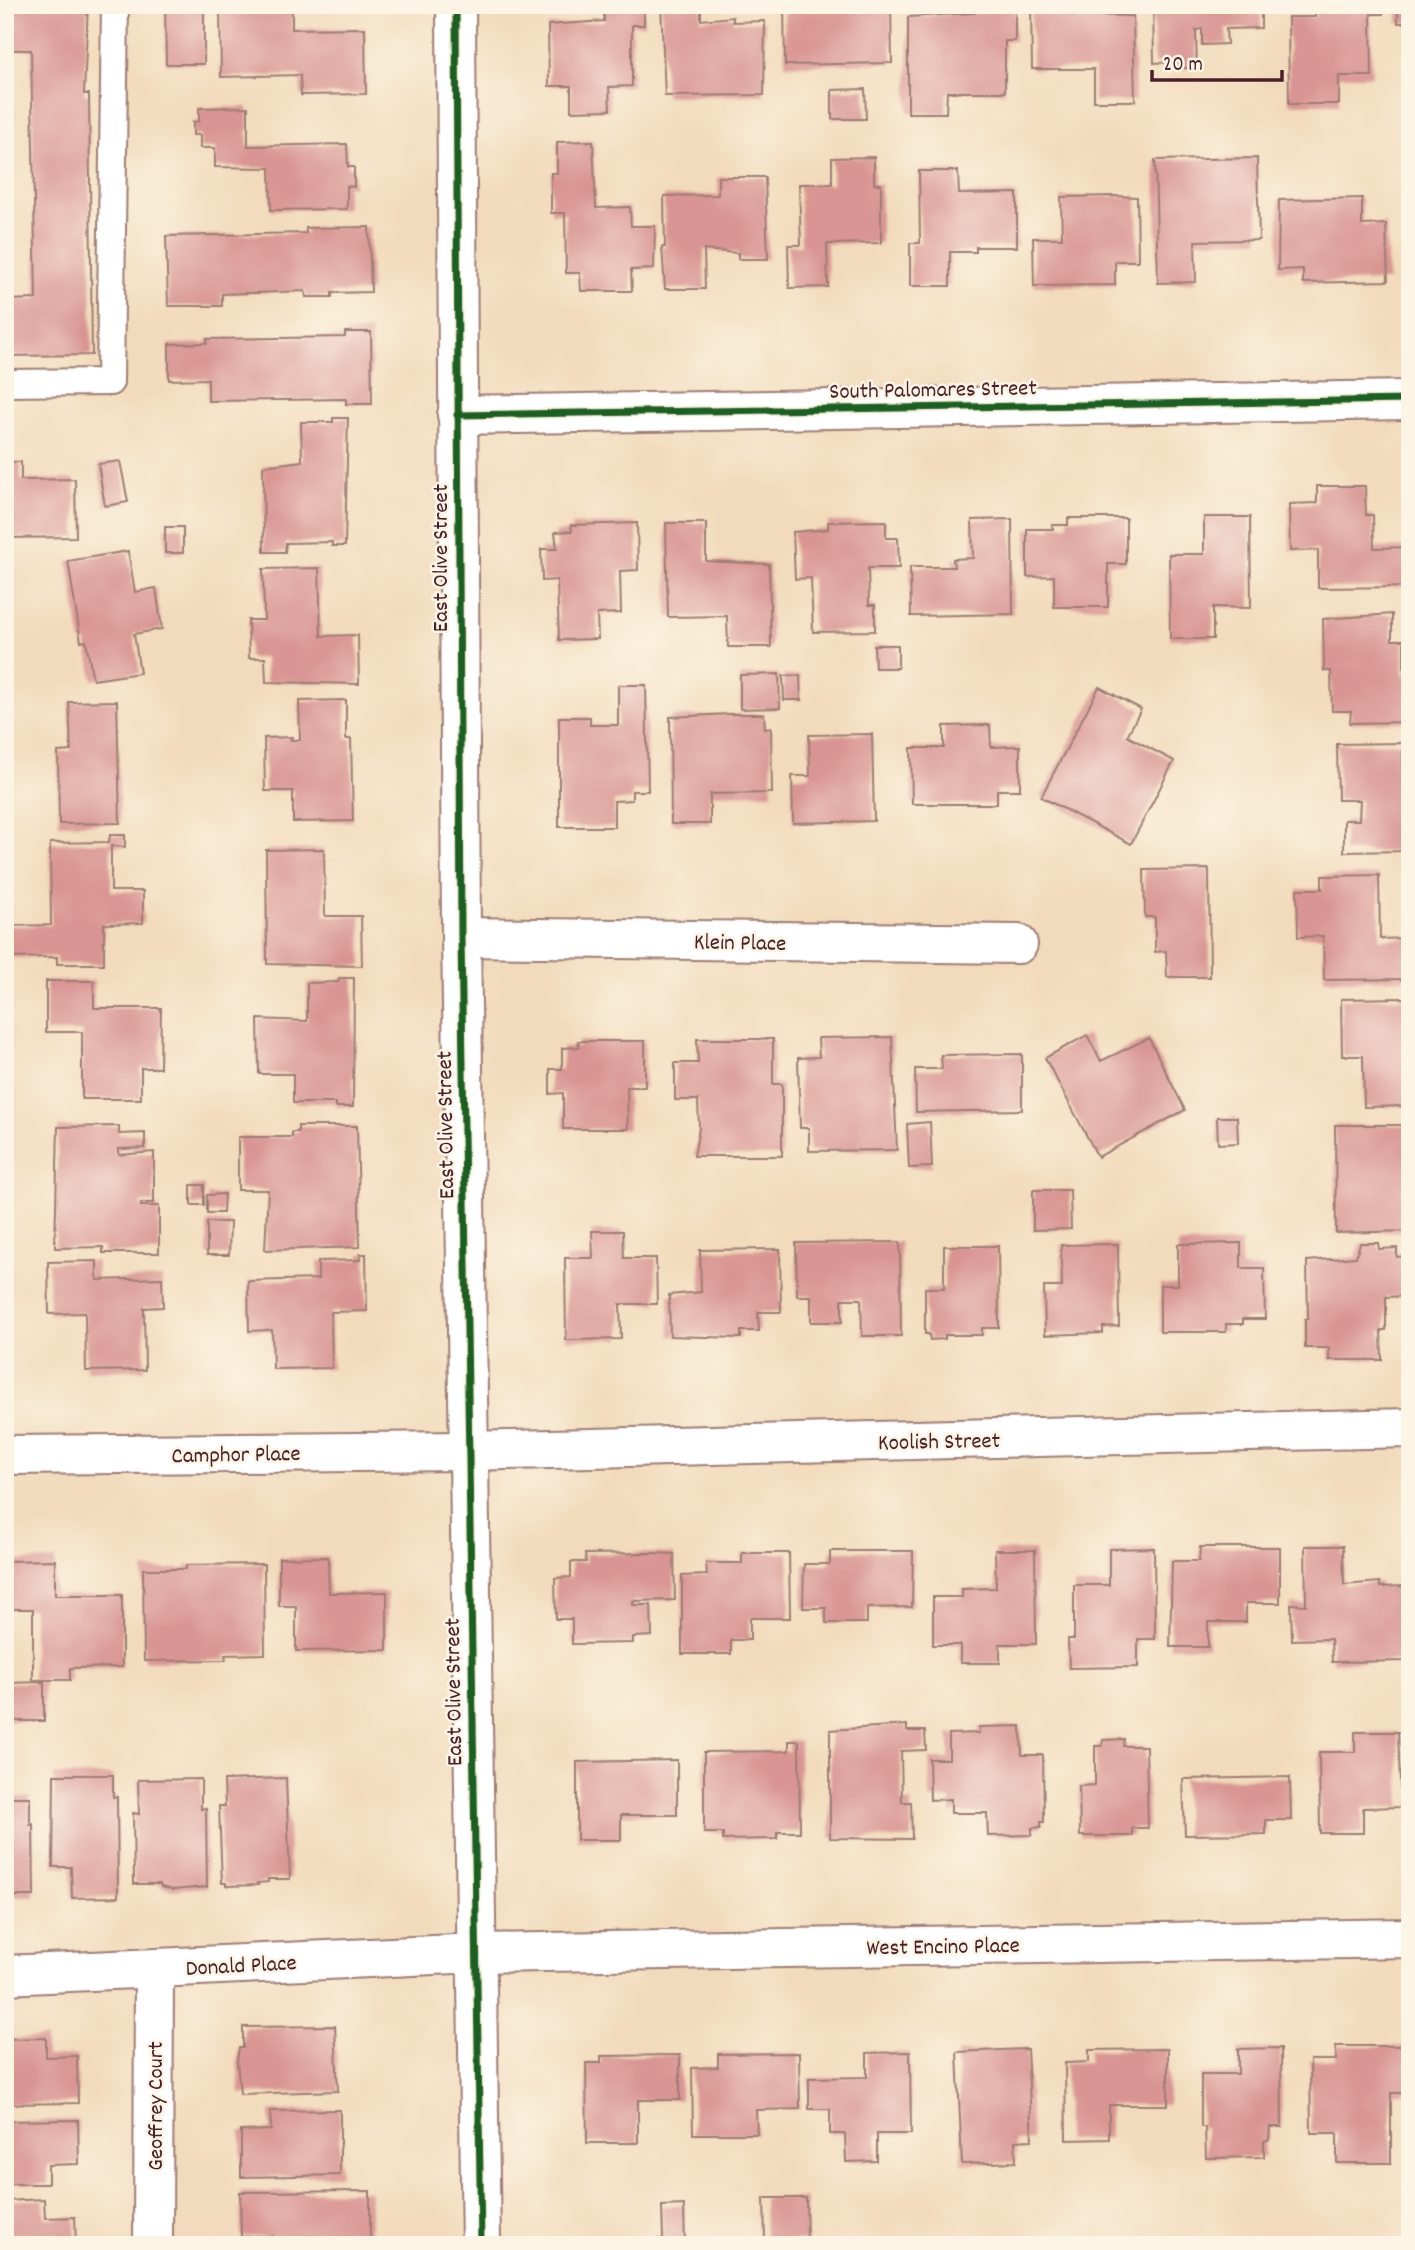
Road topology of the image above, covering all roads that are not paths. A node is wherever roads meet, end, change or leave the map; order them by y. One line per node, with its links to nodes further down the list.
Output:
1 (115, 5): 3 (lane)
2 (456, 5): 5 (street, East Olive Street)
3 (5, 383)
4 (1410, 400): 5 (street, South Palomares Street)
5 (457, 415): 6 (street, East Olive Street)
6 (461, 937): 7 (street, Klein Place); 9 (street, East Olive Street)
7 (1018, 944)
8 (1410, 1428): 9 (street, Koolish Street)
9 (467, 1451): 10 (street, Camphor Place); 12 (street, East Olive Street)
10 (5, 1455)
11 (1410, 1938): 12 (street, West Encino Place)
12 (477, 1953): 13 (street, Donald Place); 16 (street, East Olive Street)
13 (154, 1968): 14 (street, Donald Place); 15 (street, Geoffrey Court)
14 (5, 1975)
15 (153, 2245)
16 (481, 2245)

